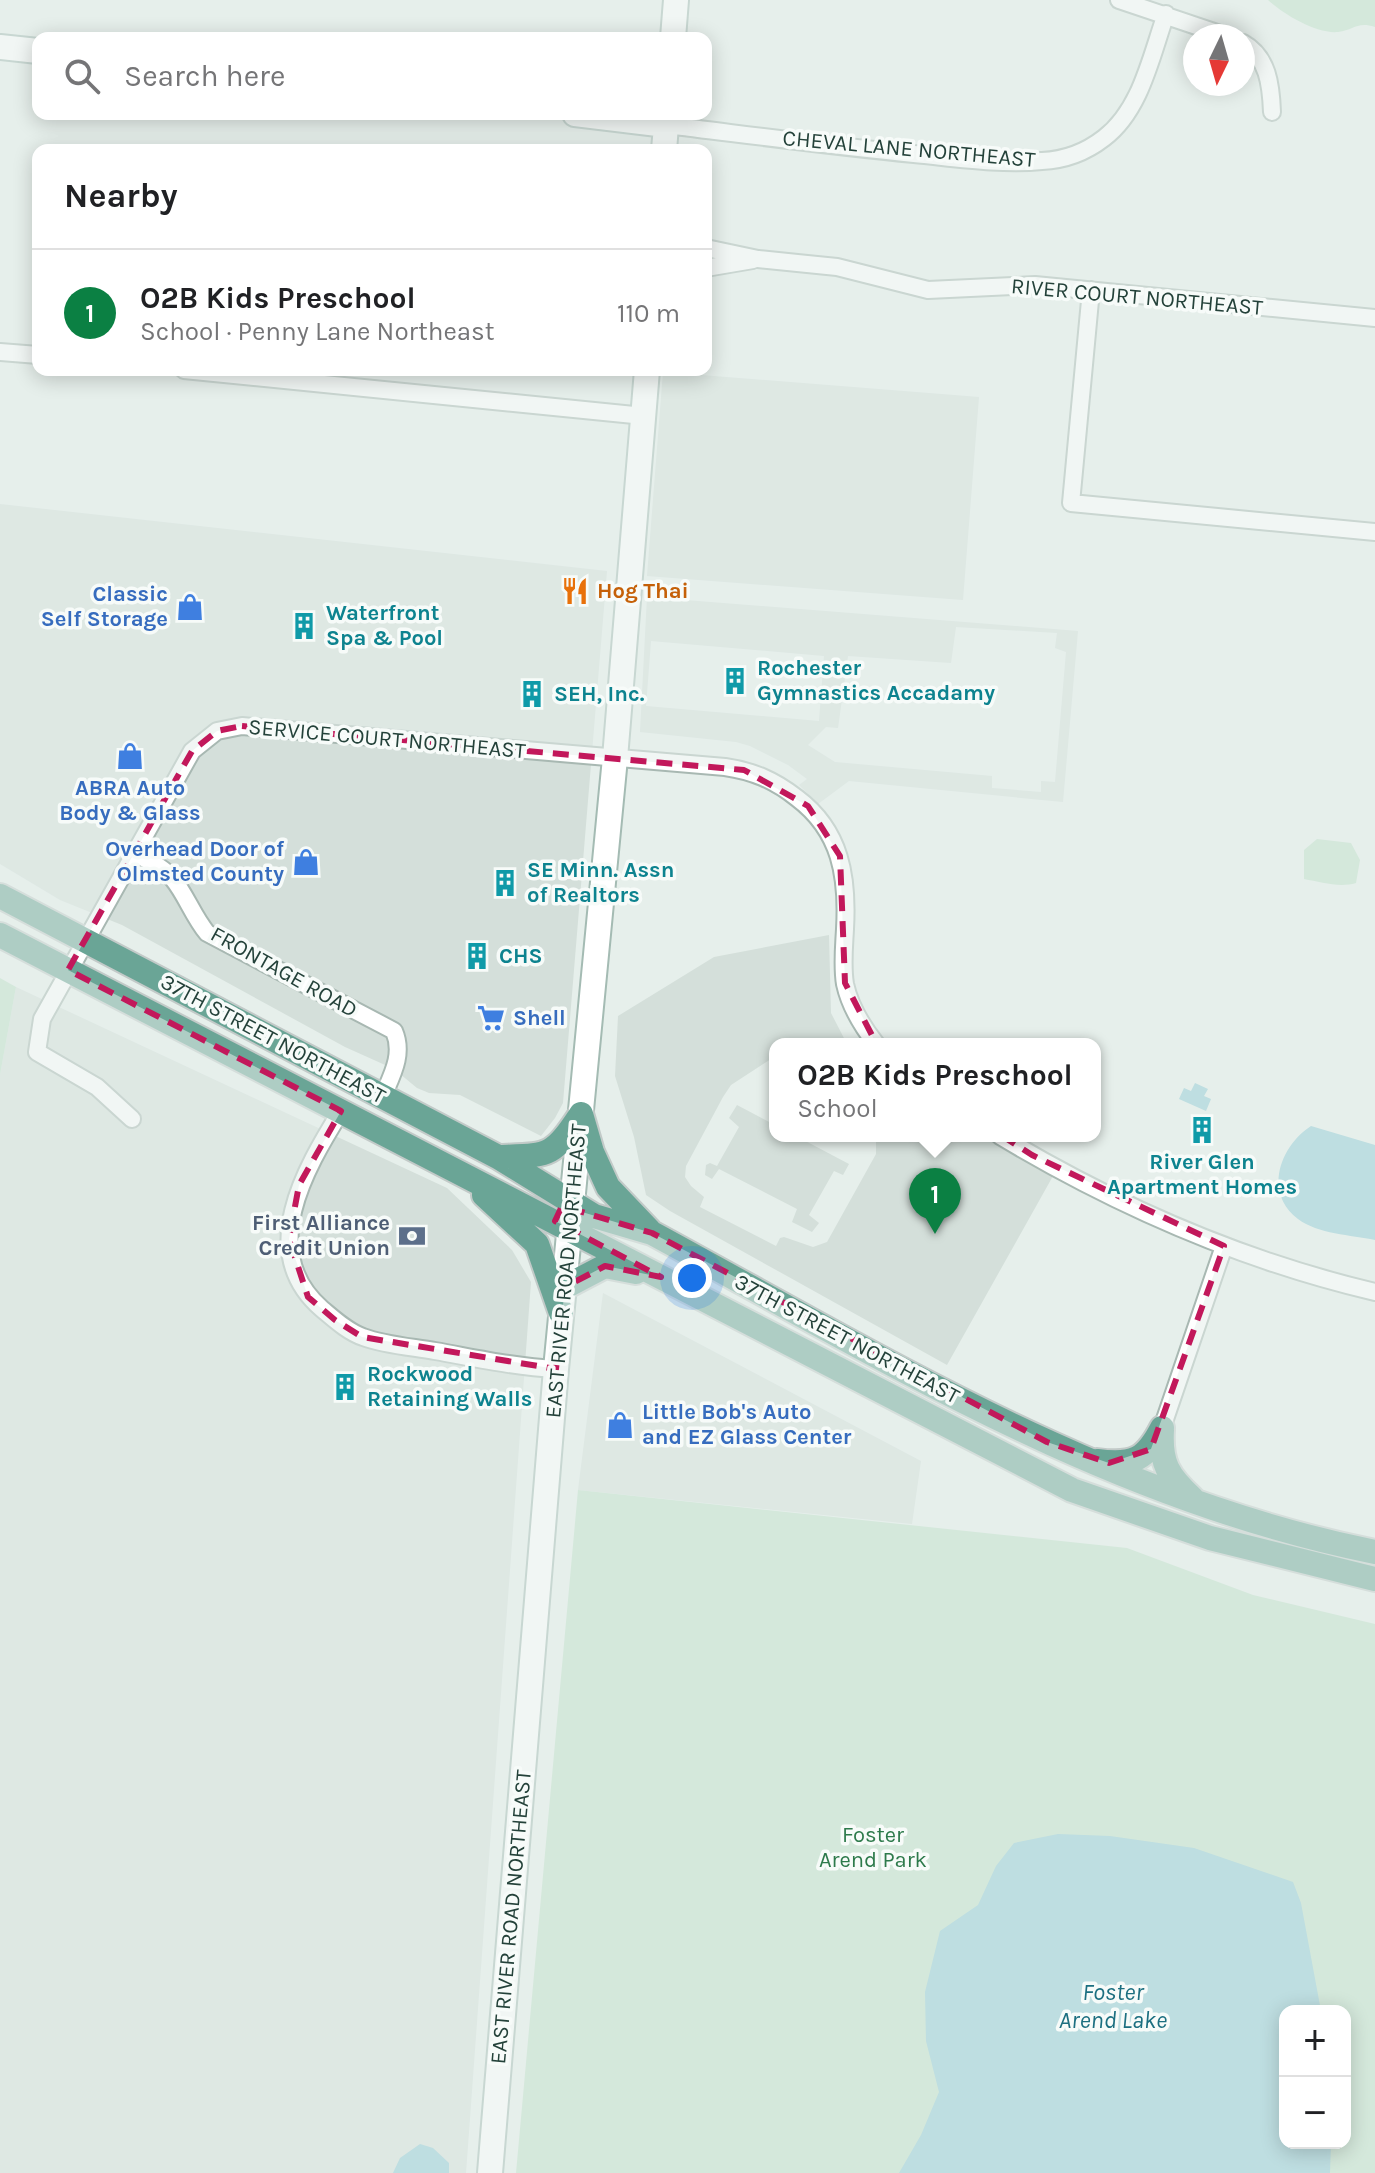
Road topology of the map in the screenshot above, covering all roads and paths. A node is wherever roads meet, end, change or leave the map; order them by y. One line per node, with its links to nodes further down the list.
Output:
1 (676, 0): 5 (street)
2 (1119, 0): 3 (street)
3 (1166, 14): 4 (street); 11 (street, CHEVAL LANE NORTHEAST)
4 (1193, 24)
5 (673, 32)
6 (0, 47): 7 (street)
7 (32, 50)
8 (1255, 54): 9 (street)
9 (1272, 112)
10 (666, 120): 12 (street)
11 (673, 120)
12 (664, 144)
13 (712, 249): 14 (street, RIVER COURT NORTHEAST)
14 (758, 259): 15 (street, RIVER COURT NORTHEAST); 16 (street, RIVER COURT NORTHEAST)
15 (712, 267)
16 (1091, 290): 17 (street, RIVER COURT NORTHEAST); 23 (street)
17 (1375, 318)
18 (0, 352): 19 (street)
19 (32, 355)
20 (244, 376): 22 (street)
21 (647, 376): 22 (street, EAST RIVER ROAD NORTHEAST)
22 (644, 416): 24 (street, EAST RIVER ROAD NORTHEAST)
23 (1375, 532)
24 (615, 758): 25 (street, SERVICE COURT NORTHEAST); 30 (street, SERVICE COURT NORTHEAST); 33 (street, EAST RIVER ROAD NORTHEAST)
25 (136, 854): 28 (street, SERVICE COURT NORTHEAST); 31 (street, FRONTAGE ROAD)
26 (0, 896): 28 (main road, 37TH STREET NORTHEAST)
27 (0, 935): 29 (main road, 37TH STREET NORTHEAST)
28 (86, 941): 29 (street, SERVICE COURT NORTHEAST); 31 (main road, 37TH STREET NORTHEAST)
29 (68, 970): 32 (main road, 37TH STREET NORTHEAST); 34 (street, SERVICE COURT NORTHEAST)
30 (872, 1038)
31 (383, 1096): 36 (main road, 37TH STREET NORTHEAST)
32 (341, 1111): 37 (main road, 37TH STREET NORTHEAST); 46 (street)
33 (581, 1114): 36 (main road); 38 (street, EAST RIVER ROAD NORTHEAST); 40 (main road)
34 (132, 1119)
35 (1011, 1142): 41 (street)
36 (498, 1157): 38 (main road, 37TH STREET NORTHEAST)
37 (472, 1181): 39 (main road, 37TH STREET NORTHEAST); 45 (main road)
38 (573, 1202): 39 (street, EAST RIVER ROAD NORTHEAST); 40 (main road, 37TH STREET NORTHEAST)
39 (570, 1231): 42 (main road, 37TH STREET NORTHEAST); 43 (street, EAST RIVER ROAD NORTHEAST)
40 (652, 1233): 48 (main road, 37TH STREET NORTHEAST)
41 (1224, 1246): 44 (street); 47 (street)
42 (661, 1277): 43 (main road); 51 (main road, 37TH STREET NORTHEAST)
43 (565, 1287): 45 (street, EAST RIVER ROAD NORTHEAST)
44 (1375, 1292)
45 (561, 1313): 46 (street, EAST RIVER ROAD NORTHEAST)
46 (556, 1369): 52 (street, EAST RIVER ROAD NORTHEAST)
47 (1162, 1428): 48 (main road); 49 (main road)
48 (1047, 1442): 49 (main road, 37TH STREET NORTHEAST)
49 (1197, 1502): 50 (main road, 37TH STREET NORTHEAST)
50 (1375, 1552)
51 (1375, 1579)
52 (490, 2173)

